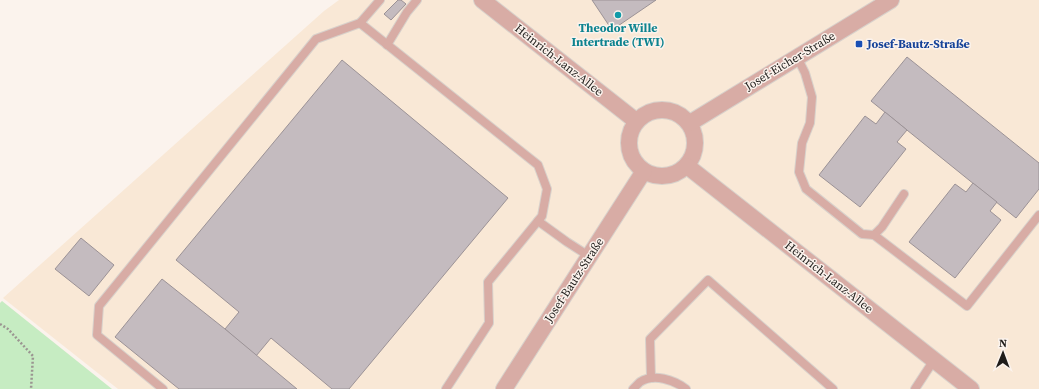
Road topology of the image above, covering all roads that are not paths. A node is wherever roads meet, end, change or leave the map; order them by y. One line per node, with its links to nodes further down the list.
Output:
1 (380, 0): 5 (lane)
2 (417, 0): 6 (lane)
3 (482, 0): 8 (street, Heinrich-Lanz-Allee)
4 (891, 0): 7 (street, Josef-Eicher-Straße)
5 (360, 23): 6 (lane); 19 (lane)
6 (387, 45): 14 (lane)
7 (797, 57): 9 (street, Josef-Eicher-Straße); 15 (lane)
8 (636, 121): 9 (street); 11 (street)
9 (690, 123): 10 (street)
10 (687, 166): 11 (street); 17 (street, Heinrich-Lanz-Allee)
11 (644, 171): 16 (street, Josef-Bautz-Straße)
12 (904, 194): 15 (lane)
13 (1039, 215): 15 (lane)
14 (538, 221): 16 (lane); 20 (lane)
15 (874, 235)
16 (589, 256): 21 (street, Josef-Bautz-Straße)
17 (934, 360): 25 (lane); 26 (street, Heinrich-Lanz-Allee)
18 (651, 378): 22 (lane); 23 (lane); 24 (lane)
19 (163, 389)
20 (446, 389)
21 (504, 389)
22 (633, 389)
23 (686, 389)
24 (834, 389)
25 (915, 389)
26 (971, 389)

